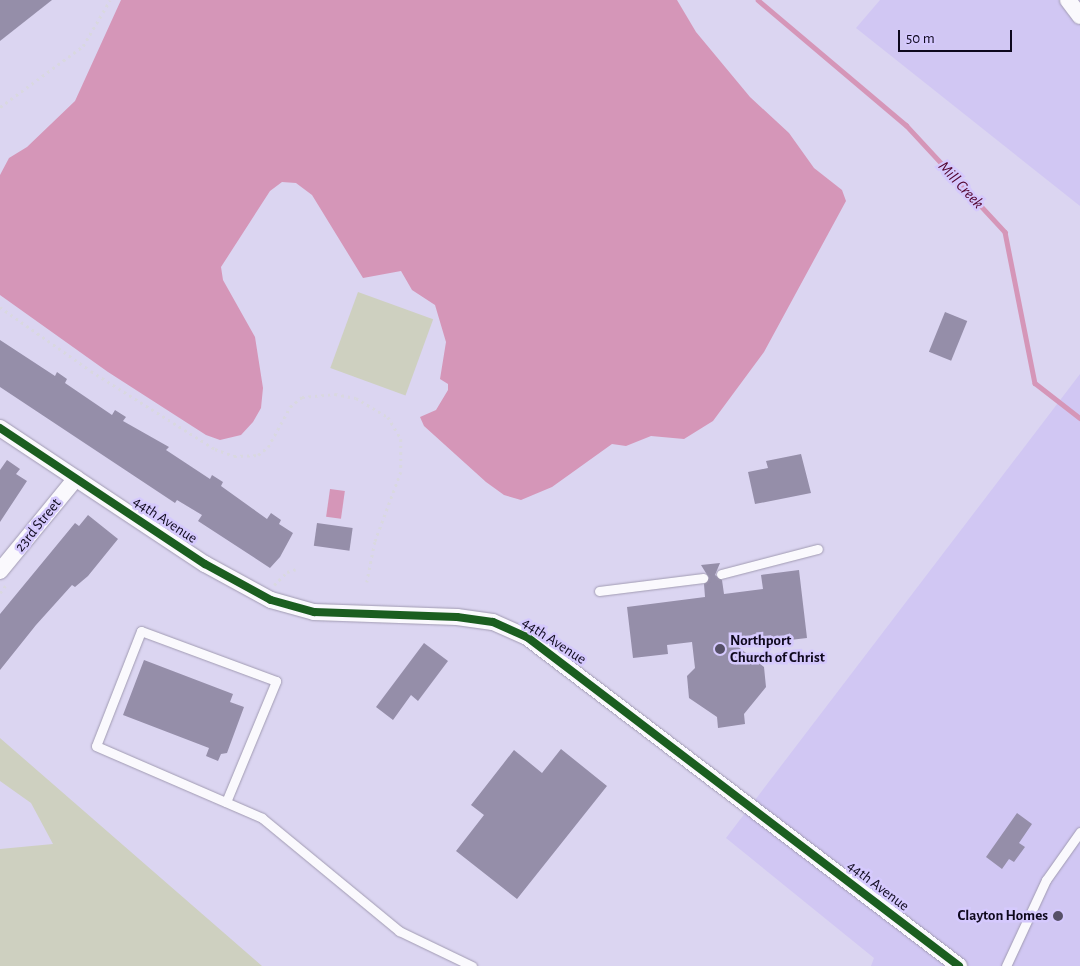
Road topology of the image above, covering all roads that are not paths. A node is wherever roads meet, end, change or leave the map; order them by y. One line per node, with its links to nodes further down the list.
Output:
1 (1068, 0): 2 (street)
2 (1080, 16)
3 (0, 428): 4 (street, 44th Avenue)
4 (76, 478): 6 (street, 23rd Street); 13 (street, 44th Avenue)
5 (818, 549): 7 (lane)
6 (0, 571)
7 (721, 574)
8 (703, 578): 9 (lane)
9 (599, 592)
10 (226, 802): 10 (lane); 12 (lane)
11 (1080, 832): 14 (lane)
12 (472, 966)
13 (959, 966)
14 (1006, 966)

